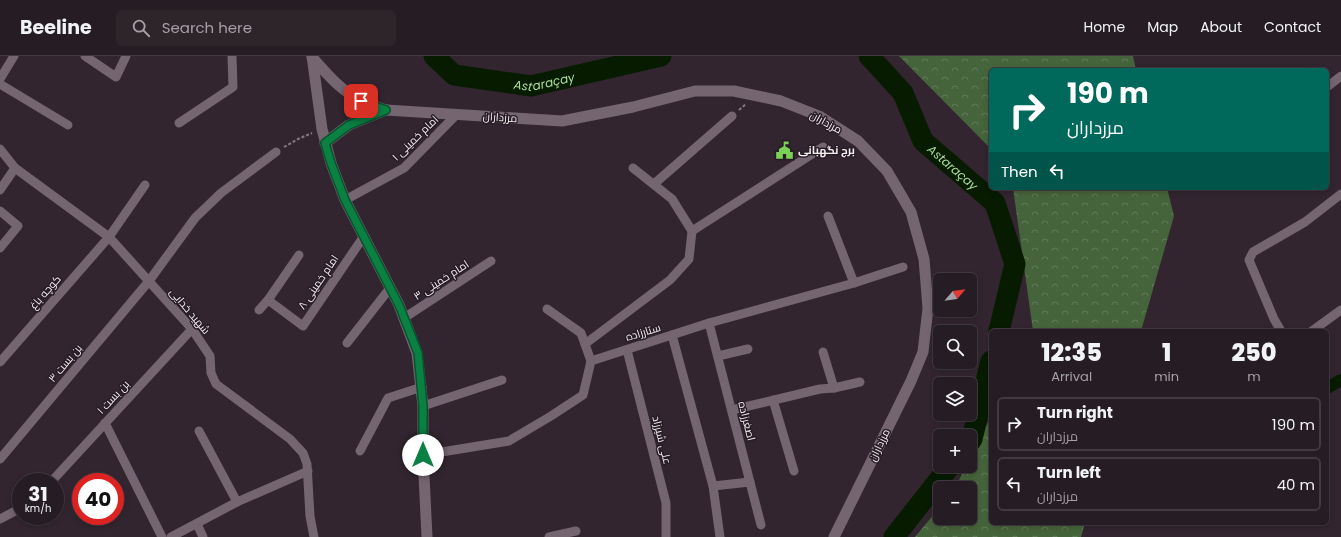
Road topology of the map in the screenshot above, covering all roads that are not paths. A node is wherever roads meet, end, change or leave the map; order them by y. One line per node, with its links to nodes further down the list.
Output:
1 (14, 56): 7 (street)
2 (85, 56): 3 (street)
3 (126, 56)
4 (232, 56): 13 (street)
5 (312, 56): 10 (street, مرزداران); 15 (street)
6 (1341, 76): 9 (street)
7 (0, 79)
8 (0, 84): 14 (street)
9 (1329, 85)
10 (386, 110): 11 (street, مرزداران); 15 (street, مرزداران)
11 (457, 114): 25 (street, امام خمینی ۱); 87 (street, مرزداران)
12 (732, 116): 21 (street)
13 (179, 123)
14 (68, 125)
15 (325, 143): 25 (street)
16 (823, 147): 28 (street)
17 (0, 149): 19 (street, شهید خدایی)
18 (276, 152): 35 (street, بن بست ۳)
19 (15, 168): 23 (street); 30 (street, شهید خدایی)
20 (633, 168): 21 (street)
21 (654, 184): 28 (street)
22 (145, 185): 30 (street, کوچه باغ)
23 (0, 190)
24 (1341, 194): 45 (street)
25 (345, 200): 29 (street)
26 (0, 211): 31 (street)
27 (828, 216): 36 (street)
28 (692, 231): 49 (street)
29 (364, 236): 37 (street); 38 (street, امام خمینی ۸)
30 (109, 237): 35 (street, شهید خدایی); 55 (street, کوچه باغ)
31 (0, 248)
32 (299, 255): 38 (street)
33 (491, 261): 42 (street, امام خمینی ۳)
34 (903, 267): 36 (street, ستارزاده)
35 (148, 282): 44 (street, شهید خدایی); 67 (street, بن بست ۳)
36 (854, 283): 43 (street, ستارزاده)
37 (390, 288): 42 (street); 48 (street)
38 (268, 300): 40 (street)
39 (547, 309): 49 (street)
40 (259, 310)
41 (1341, 310): 46 (street)
42 (404, 318): 58 (street)
43 (710, 324): 47 (street, ستارزاده); 53 (street, اصغرزاده)
44 (192, 329): 63 (street, بن بست ۱); 68 (street, شهید خدایی)
45 (1280, 329)
46 (1315, 329)
47 (672, 335): 51 (street, ستارزاده); 72 (street)
48 (347, 343)
49 (585, 344): 54 (street)
50 (748, 349): 53 (street)
51 (627, 350): 54 (street, ستارزاده); 85 (street, علی شیرزاد)
52 (823, 352): 59 (street)
53 (718, 356): 62 (street, اصغرزاده)
54 (591, 361): 66 (street)
55 (0, 362)
56 (502, 380): 61 (street)
57 (860, 382): 59 (street)
58 (422, 387): 61 (street); 65 (street)
59 (834, 388): 60 (street)
60 (774, 400): 62 (street); 69 (street)
61 (423, 406): 66 (street)
62 (732, 410): 71 (street, اصغرزاده)
63 (105, 424): 70 (street, بن بست ۱); 79 (street)
64 (198, 431): 73 (street)
65 (360, 451)
66 (423, 455): 83 (street)
67 (0, 459)
68 (308, 471): 73 (street); 82 (street, شهید خدایی)
69 (794, 471)
70 (59, 473)
71 (750, 482): 72 (street); 77 (street, اصغرزاده)
72 (713, 486): 86 (street)
73 (237, 502): 76 (street)
74 (12, 513): 75 (street)
75 (0, 519)
76 (197, 524): 80 (street); 81 (street)
77 (761, 524)
78 (576, 531): 84 (street)
79 (162, 537)
80 (172, 537)
81 (203, 537)
82 (314, 537)
83 (427, 537)
84 (549, 537)
85 (666, 537)
86 (720, 537)
87 (834, 537)

